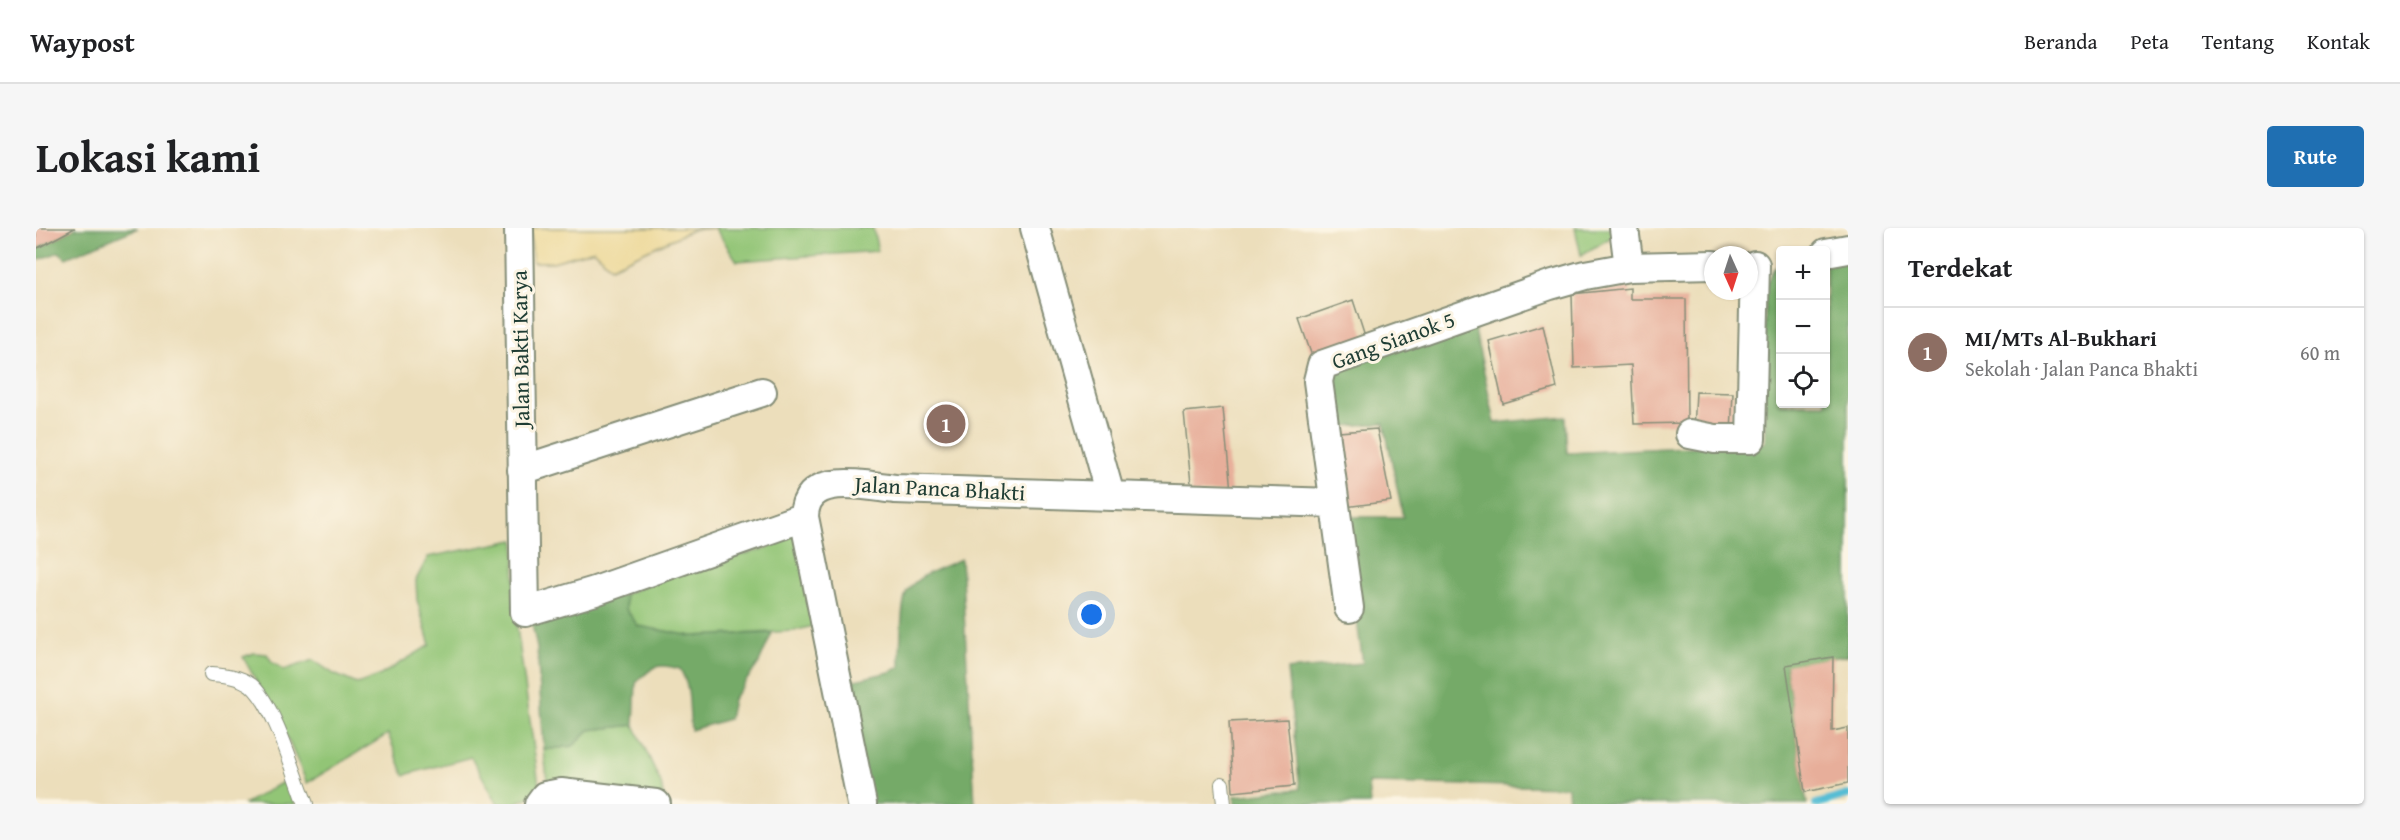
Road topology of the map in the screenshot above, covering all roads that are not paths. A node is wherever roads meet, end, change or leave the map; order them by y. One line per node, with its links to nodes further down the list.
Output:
1 (519, 228): 11 (street, Jalan Bakti Karya)
2 (1035, 228): 12 (street)
3 (1624, 228): 8 (street)
4 (1848, 249): 5 (street)
5 (1830, 252)
6 (1762, 263): 10 (street)
7 (1704, 265): 8 (street, Gang Sianok 5)
8 (1629, 267): 13 (street, Gang Sianok 5)
9 (762, 392): 11 (street)
10 (1690, 434)
11 (522, 470): 14 (street, Jalan Bakti Karya)
12 (1110, 495): 13 (street); 14 (street, Jalan Panca Bhakti)
13 (1334, 503): 15 (street)
14 (804, 517): 21 (street)
15 (1349, 608)
16 (211, 674): 18 (lane)
17 (1222, 784): 22 (lane)
18 (306, 804)
19 (539, 804): 20 (street)
20 (656, 804)
21 (862, 804)
22 (1224, 804)

